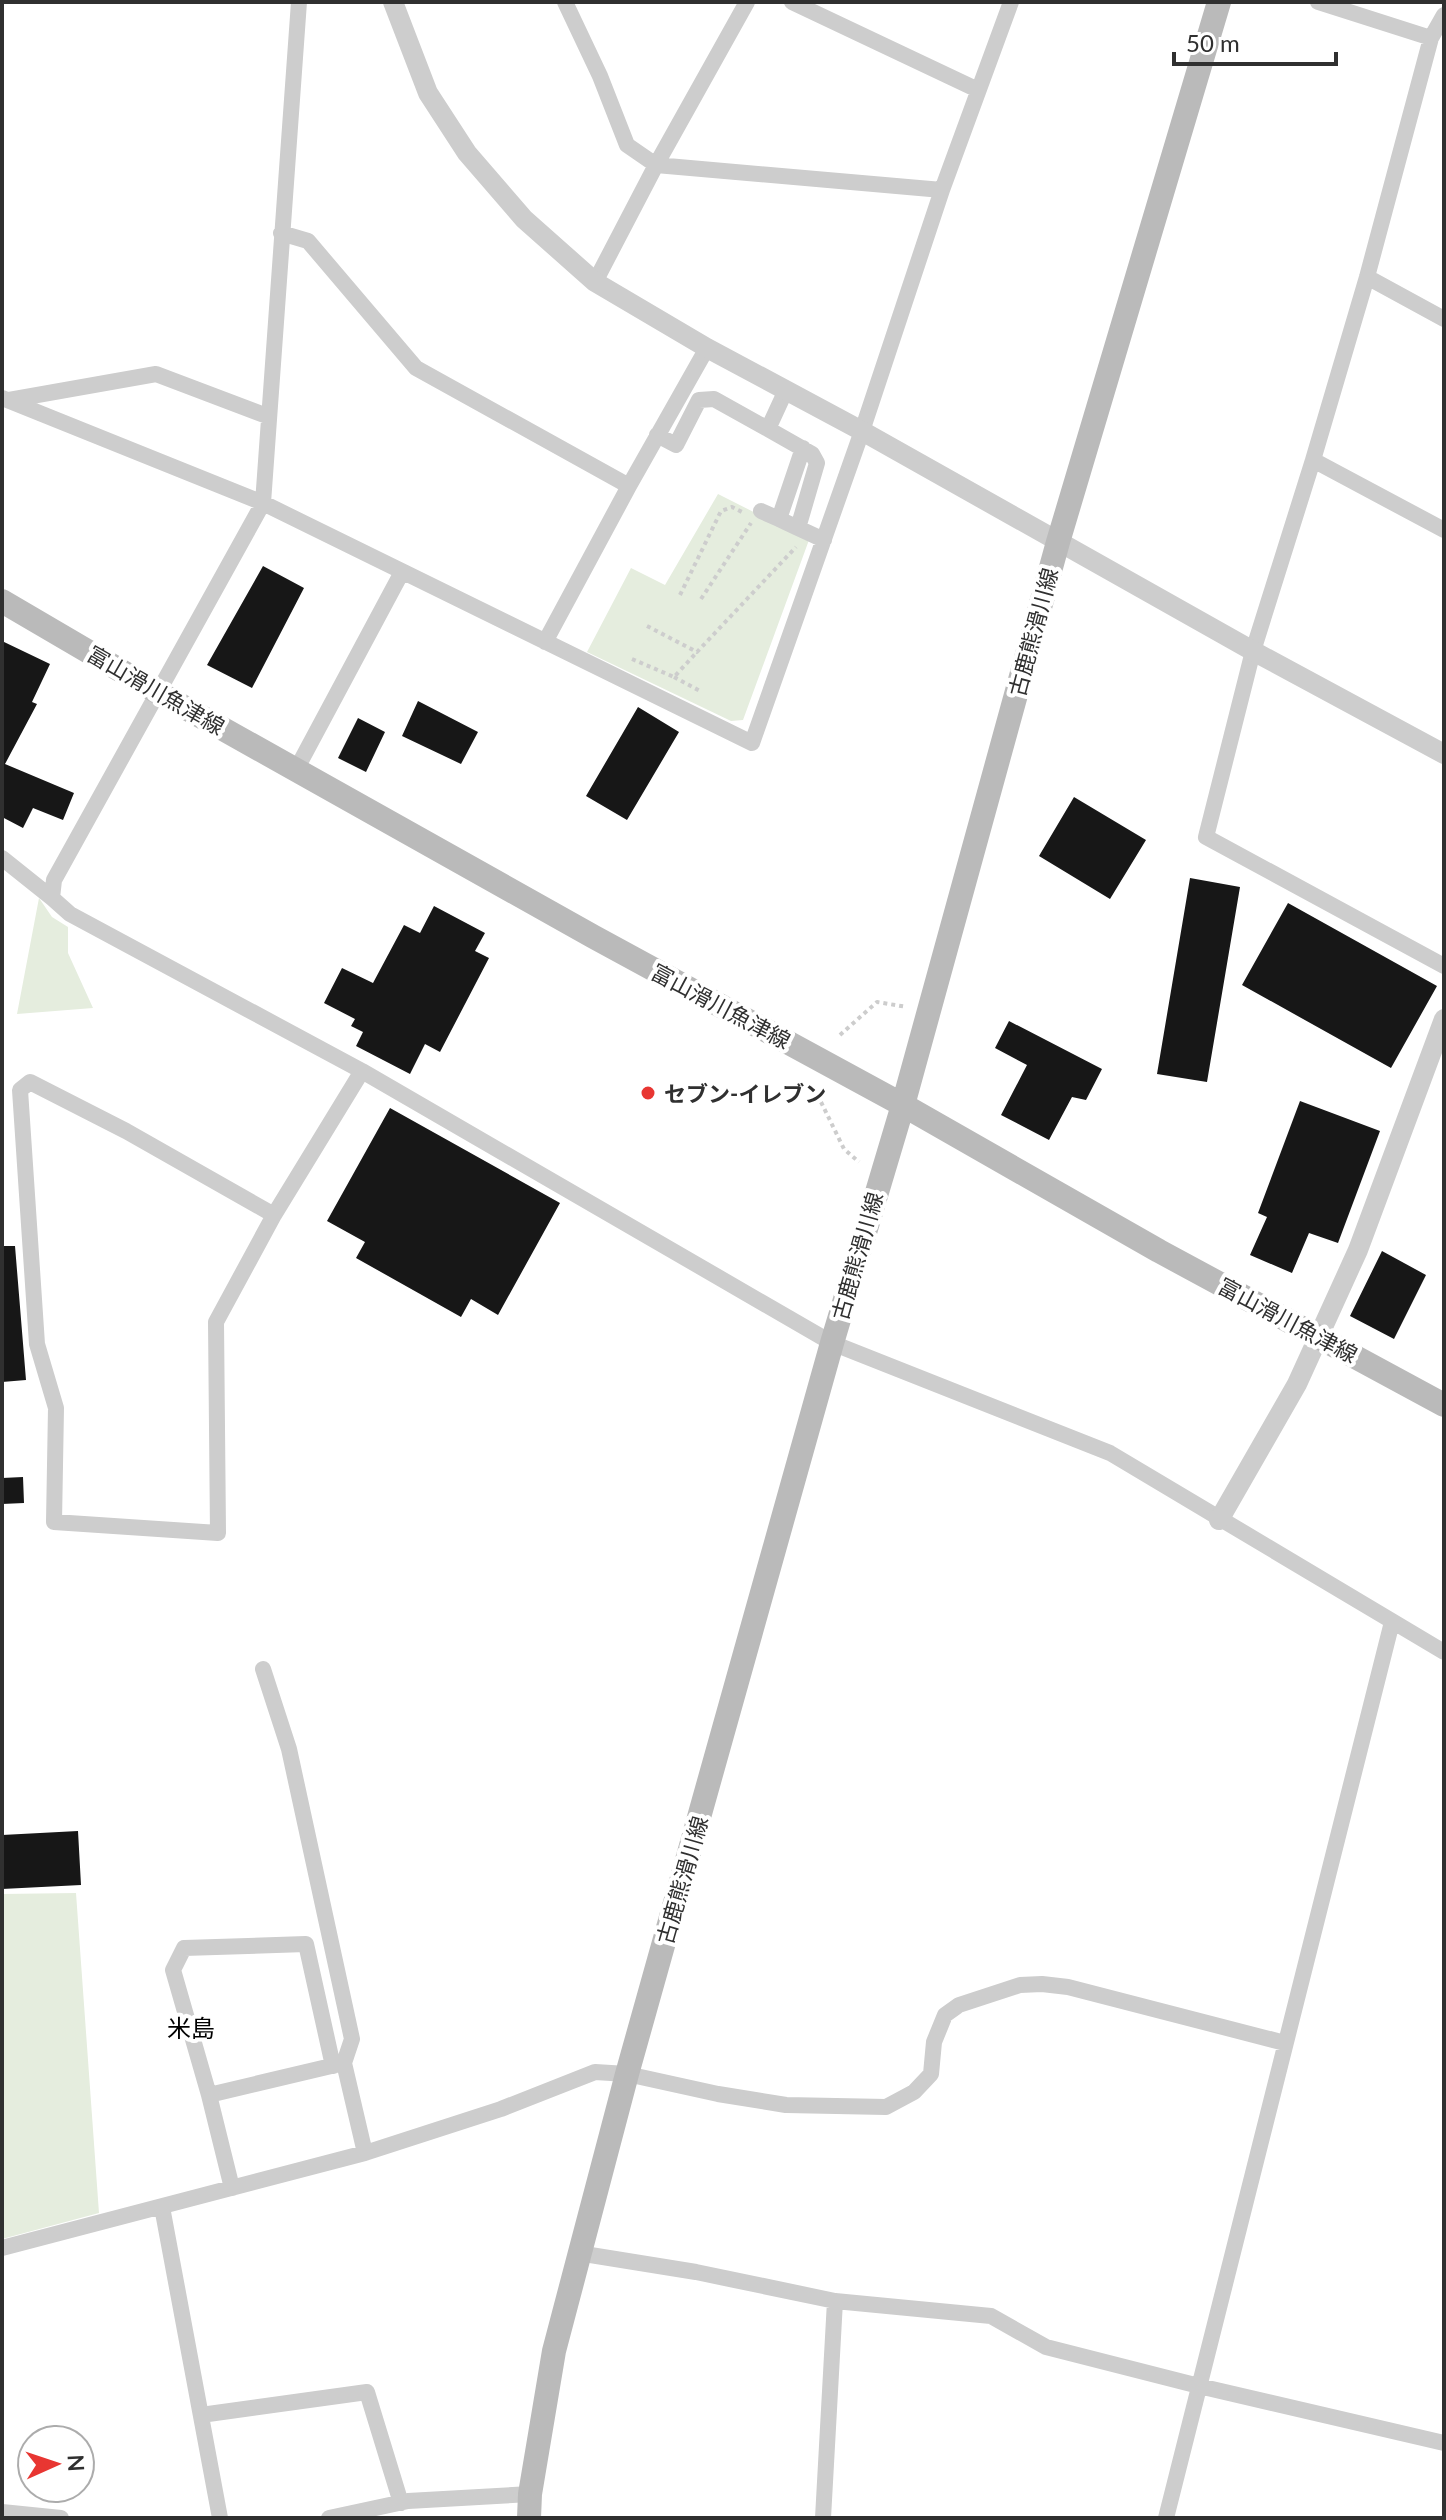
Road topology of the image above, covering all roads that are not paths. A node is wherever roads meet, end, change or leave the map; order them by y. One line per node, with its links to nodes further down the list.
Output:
1 (299, 2): 14 (street)
2 (393, 2): 16 (street)
3 (565, 2): 12 (street)
4 (747, 2): 12 (street)
5 (792, 2): 11 (street)
6 (1011, 2): 11 (street)
7 (1219, 2): 34 (main road, 古鹿熊滑川線)
8 (1318, 2): 10 (street)
9 (1444, 15): 10 (street)
10 (1431, 38): 15 (street)
11 (978, 90): 13 (street)
12 (656, 165): 13 (street); 16 (street)
13 (942, 190): 23 (street)
14 (281, 233): 21 (street); 27 (street)
15 (1367, 277): 17 (street); 26 (street)
16 (595, 282): 18 (street)
17 (1444, 319)
18 (707, 348): 19 (street); 24 (street)
19 (786, 390): 22 (street); 23 (street)
20 (5, 399): 21 (street); 28 (street)
21 (267, 416): 28 (street)
22 (768, 429): 24 (street); 25 (street)
23 (862, 431): 33 (street); 34 (street)
24 (657, 435): 27 (street)
25 (803, 448): 30 (street); 32 (street)
26 (1313, 460): 31 (street); 38 (street)
27 (629, 486): 37 (street)
28 (263, 503): 35 (street); 39 (street)
29 (761, 511): 30 (street)
30 (779, 519): 32 (street)
31 (1444, 530)
32 (793, 534): 33 (street)
33 (824, 540): 37 (street)
34 (1058, 542): 38 (street); 47 (main road, 古鹿熊滑川線)
35 (402, 572): 37 (street); 41 (street)
36 (2, 601): 39 (main road, 富山滑川魚津線)
37 (545, 642)
38 (1253, 651): 40 (street); 44 (street)
39 (159, 693): 41 (main road, 富山滑川魚津線); 43 (street)
40 (1444, 754)
41 (296, 770): 47 (main road, 富山滑川魚津線)
42 (2, 858): 43 (street)
43 (52, 898): 46 (street)
44 (1444, 966)
45 (1444, 1019): 49 (street)
46 (362, 1071): 48 (street); 50 (street)
47 (903, 1105): 49 (main road, 富山滑川魚津線); 50 (main road, 古鹿熊滑川線)
48 (274, 1215): 48 (street)
49 (1318, 1335): 51 (main road, 富山滑川魚津線); 52 (street)
50 (832, 1343): 52 (street); 58 (main road, 古鹿熊滑川線)
51 (1444, 1405)
52 (1219, 1520): 53 (street)
53 (1392, 1622): 54 (street); 56 (street)
54 (1444, 1652)
55 (263, 1669): 57 (street)
56 (1285, 2043): 58 (street); 66 (street)
57 (339, 2065): 59 (street); 59 (street); 60 (street)
58 (627, 2074): 60 (street); 64 (main road, 古鹿熊滑川線)
59 (209, 2095): 61 (street)
60 (365, 2153): 61 (street)
61 (232, 2188): 62 (street)
62 (162, 2207): 63 (street); 67 (street)
63 (2, 2248)
64 (578, 2253): 65 (street); 70 (main road, 古鹿熊滑川線)
65 (835, 2301): 66 (street); 75 (street)
66 (1199, 2386): 68 (street); 76 (street)
67 (201, 2415): 69 (street); 73 (street)
68 (1444, 2443)
69 (401, 2503): 70 (street); 74 (street)
70 (529, 2506)
71 (2, 2512): 72 (street)
72 (61, 2518)
73 (220, 2518)
74 (329, 2518)
75 (823, 2518)
76 (1166, 2518)

